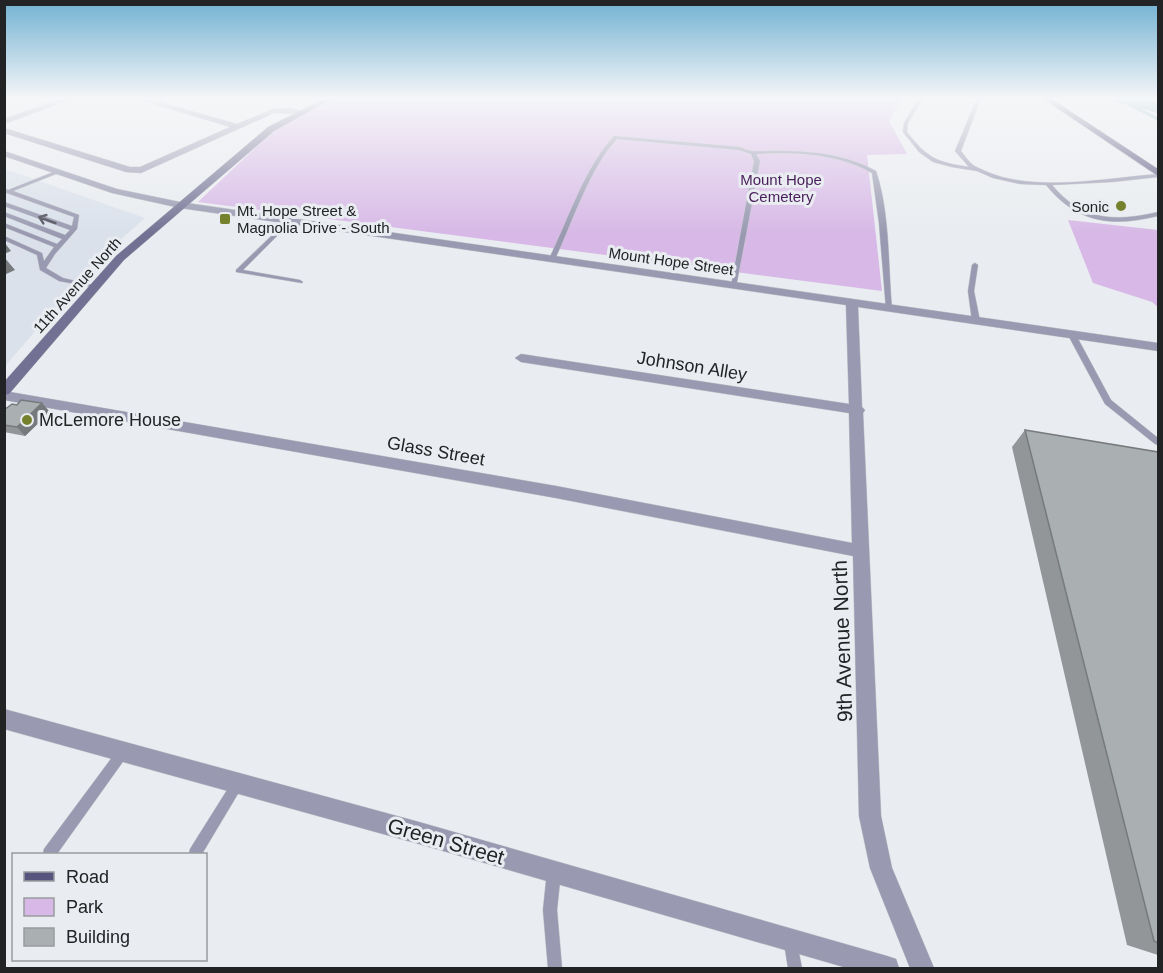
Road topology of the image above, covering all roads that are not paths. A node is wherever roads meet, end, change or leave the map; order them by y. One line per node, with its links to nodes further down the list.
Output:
1 (48, 143): 2 (street)
2 (199, 143)
3 (254, 143): 17 (street, 11th Avenue North)
4 (611, 143): 26 (lane)
5 (682, 143): 10 (lane)
6 (913, 143): 12 (lane)
7 (961, 143): 12 (lane)
8 (1112, 143): 13 (main road)
9 (4, 153): 11 (street, Mount Hope Street)
10 (753, 153): 30 (lane); 33 (lane)
11 (58, 172): 15 (lane); 17 (street, Mount Hope Street)
12 (986, 172): 14 (lane)
13 (1158, 174): 14 (lane)
14 (1048, 184): 19 (lane)
15 (6, 191): 16 (lane); 22 (lane)
16 (5, 204): 22 (lane, one-way to 16)
17 (180, 205): 20 (street, Mount Hope Street); 31 (street, 11th Avenue North)
18 (4, 214): 24 (lane)
19 (1158, 214)
20 (290, 220): 26 (street, Mount Hope Street); 29 (lane)
21 (4, 225): 25 (lane)
22 (74, 229): 24 (lane)
23 (4, 238): 28 (lane)
24 (66, 238): 25 (lane)
25 (58, 246): 28 (lane)
26 (552, 259): 30 (street, Mount Hope Street)
27 (975, 265): 34 (lane)
28 (42, 270): 31 (lane)
29 (300, 282)
30 (734, 286): 32 (street, Mount Hope Street)
31 (95, 287): 38 (street, 11th Avenue North)
32 (852, 303): 33 (street, Mount Hope Street); 39 (street, 9th Avenue North)
33 (889, 309): 34 (street, Mount Hope Street)
34 (976, 321): 35 (street, Mount Hope Street)
35 (1072, 335): 36 (street, Mount Hope Street); 40 (lane)
36 (1158, 347)
37 (521, 358): 39 (street, Johnson Alley)
38 (4, 393): 41 (street, Glass Street)
39 (858, 410): 41 (street, 9th Avenue North)
40 (1158, 442)
41 (861, 551): 52 (street, 9th Avenue North)
42 (4, 719): 43 (street, Green Street)
43 (123, 752): 44 (street, Green Street); 45 (lane)
44 (238, 783): 46 (lane); 47 (street, Green Street)
45 (50, 853)
46 (196, 853)
47 (554, 872): 48 (street, Green Street); 49 (lane)
48 (790, 940): 50 (lane); 51 (street, Green Street)
49 (555, 969)
50 (795, 969)
51 (887, 969)
52 (922, 969)

